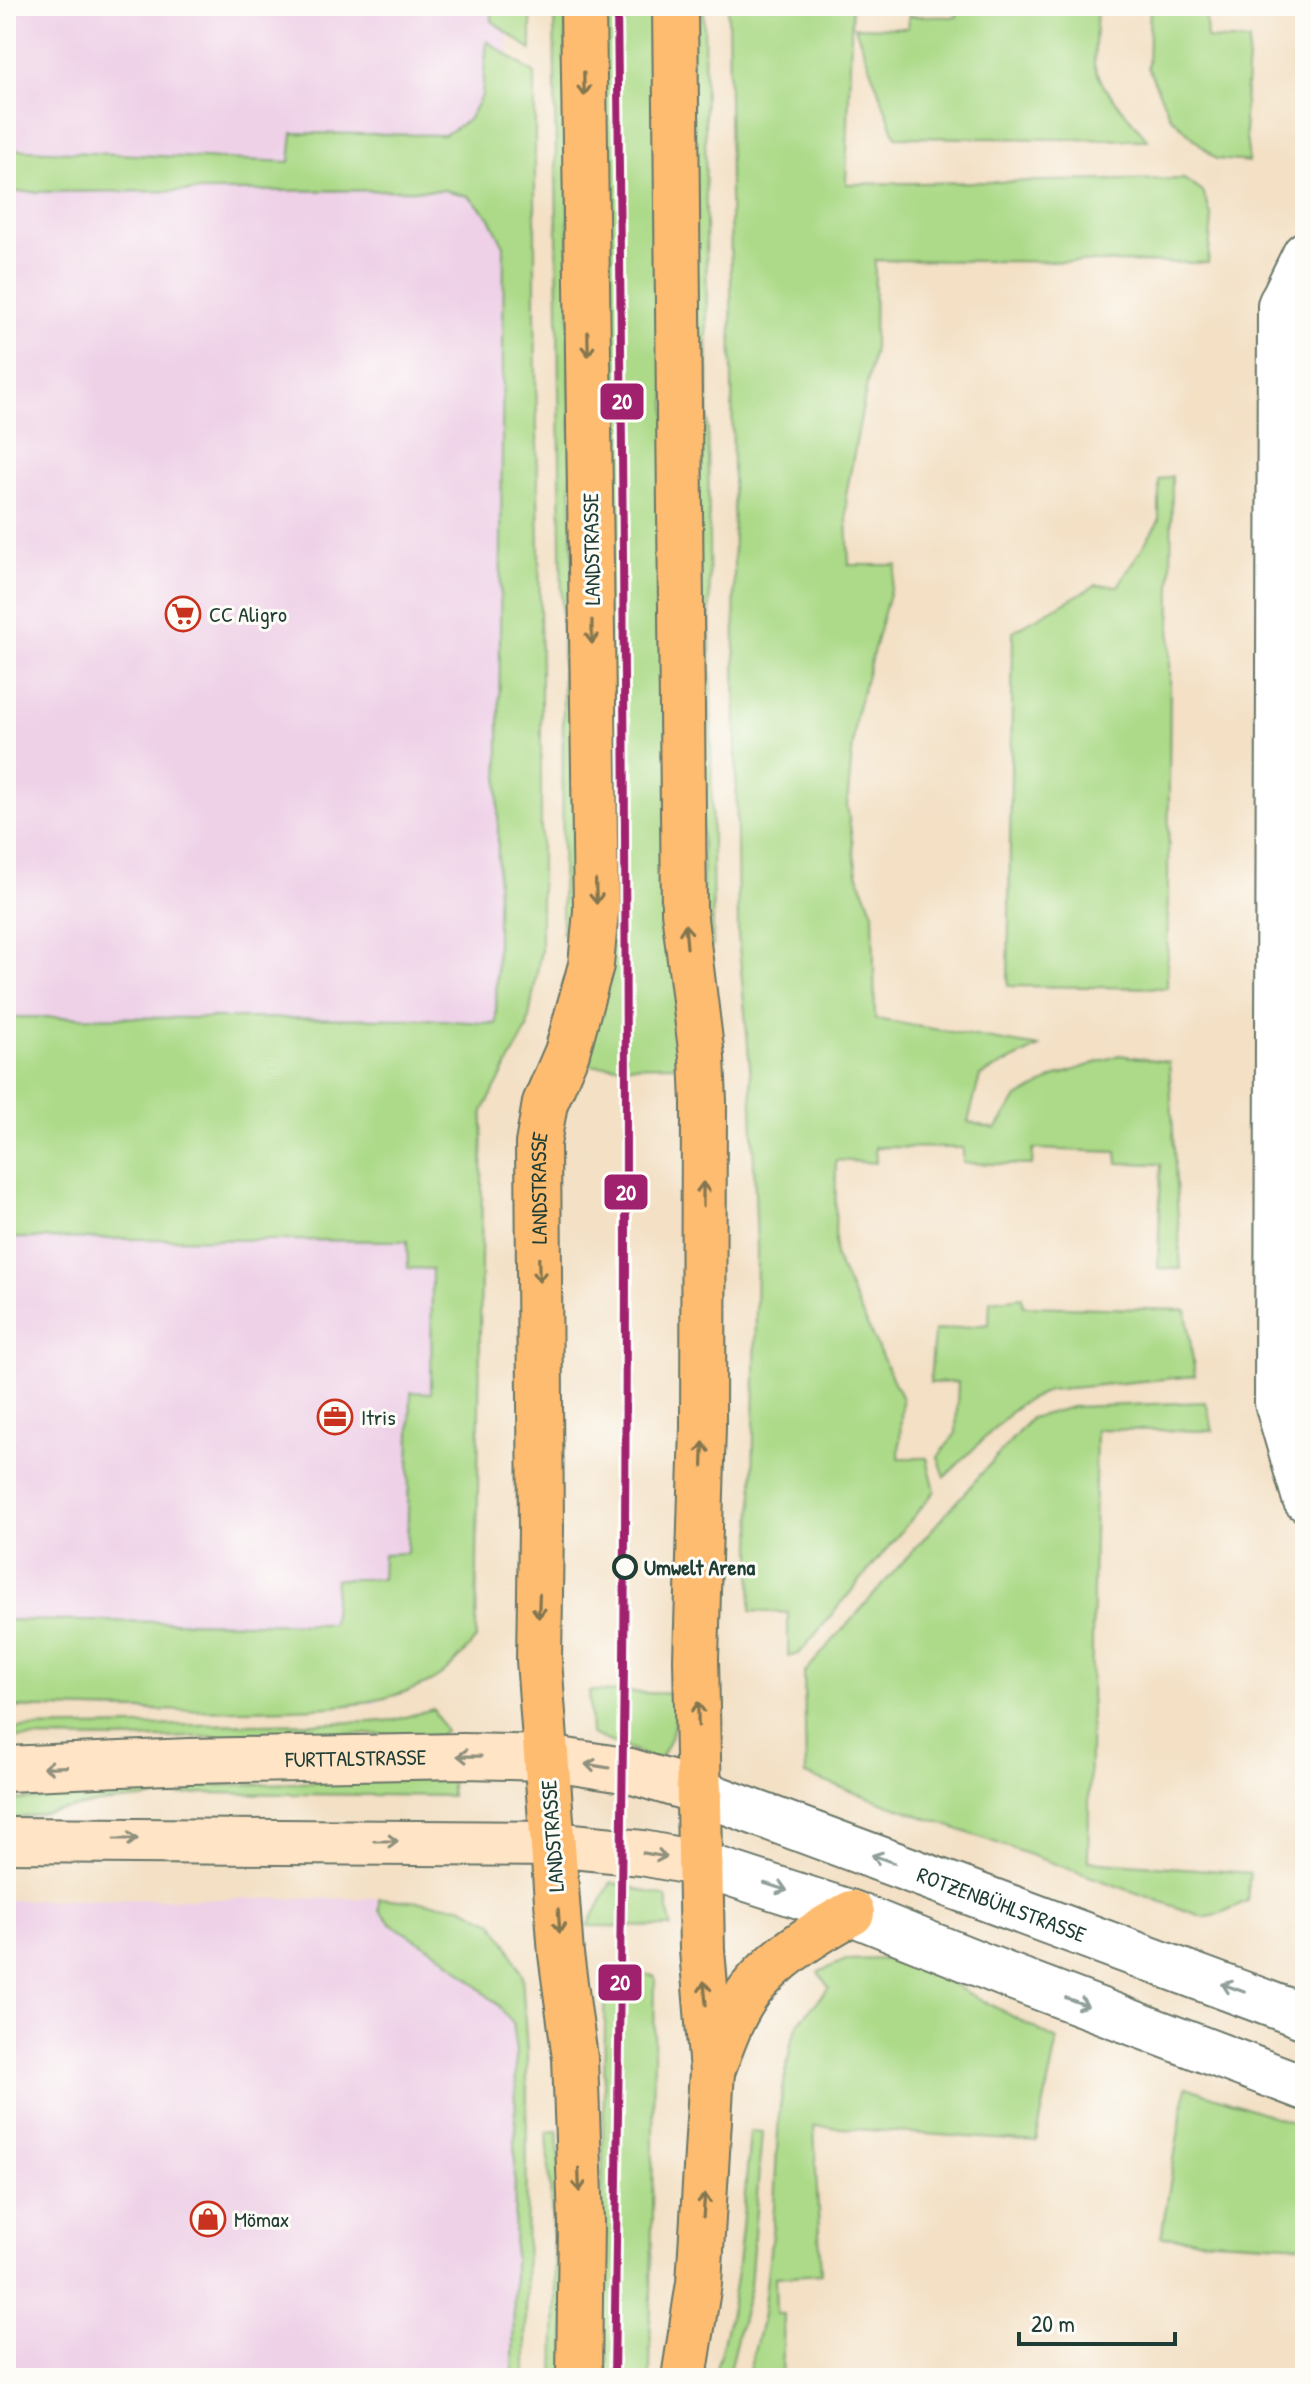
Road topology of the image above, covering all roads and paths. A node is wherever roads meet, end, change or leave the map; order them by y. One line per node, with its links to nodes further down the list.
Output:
1 (583, 6): 5 (main road, LANDSTRASSE, one-way to 5)
2 (675, 6): 7 (main road, one-way to 2)
3 (1305, 254): 4 (street)
4 (1305, 1499)
5 (547, 1758): 6 (main road, FURTTALSTRASSE, one-way to 6); 7 (main road, FURTTALSTRASSE, one-way to 5); 9 (main road, LANDSTRASSE)
6 (6, 1769)
7 (700, 1792): 10 (main road); 12 (street, ROTZENBÜHLSTRASSE, one-way to 7)
8 (6, 1840): 9 (main road, one-way to 9)
9 (553, 1844): 10 (main road, one-way to 10); 15 (main road, LANDSTRASSE, one-way to 15)
10 (701, 1864): 11 (street, one-way to 11); 13 (main road, one-way to 10)
11 (852, 1913): 13 (main road); 14 (street, one-way to 14)
12 (1305, 2017)
13 (712, 2071): 16 (main road, one-way to 13)
14 (1305, 2088)
15 (579, 2378)
16 (684, 2378)

